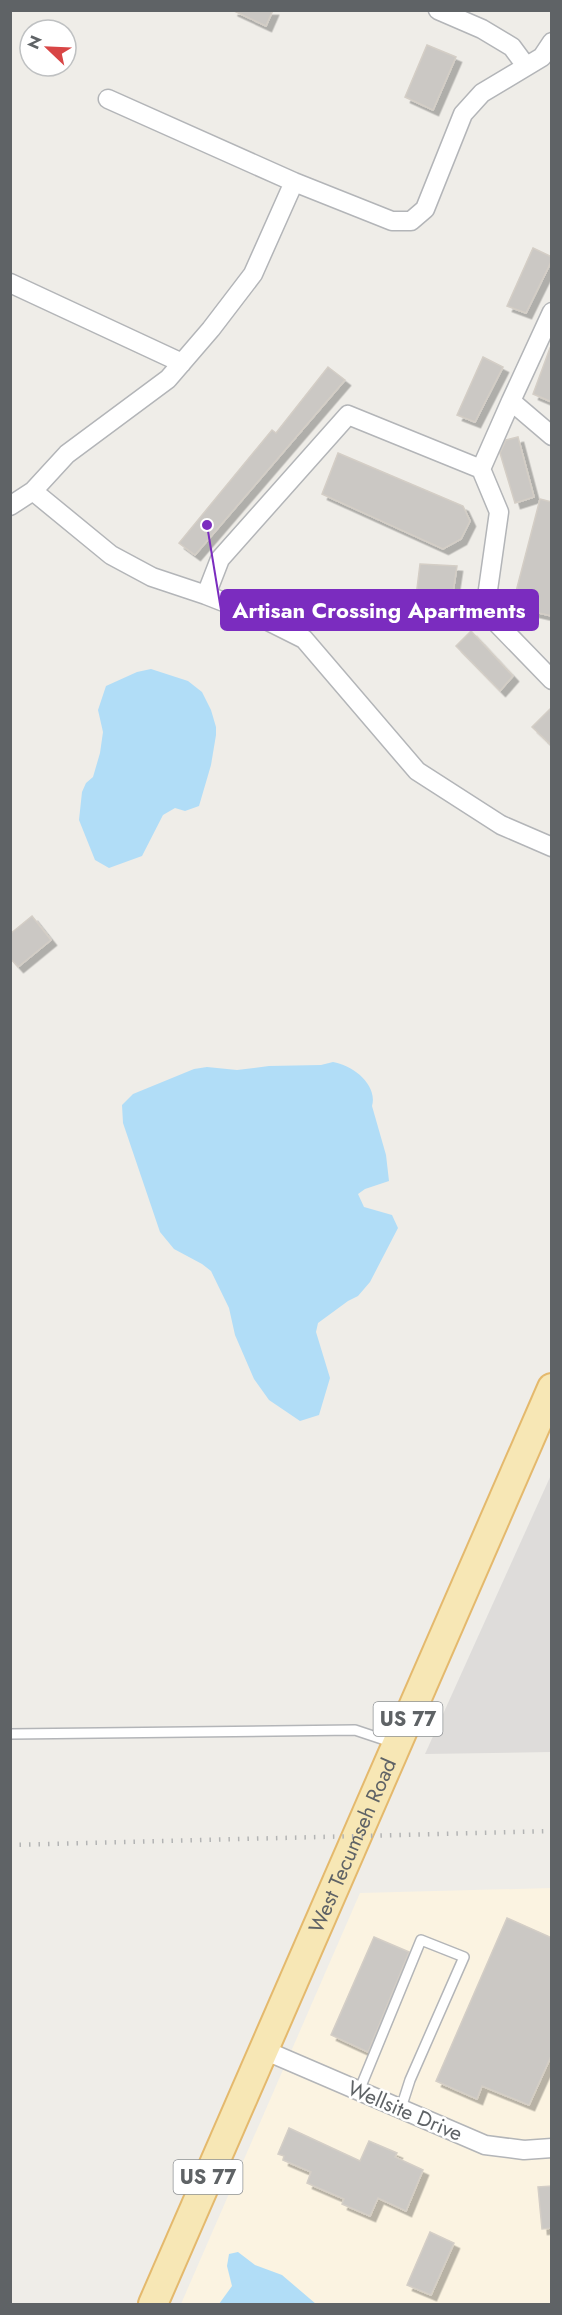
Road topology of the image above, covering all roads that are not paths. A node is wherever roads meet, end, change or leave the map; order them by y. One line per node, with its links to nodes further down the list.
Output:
1 (438, 10): 3 (street)
2 (552, 42): 3 (street)
3 (526, 66): 5 (street)
4 (108, 99): 5 (street)
5 (294, 182): 8 (street)
6 (10, 283): 8 (street)
7 (552, 312): 9 (street)
8 (182, 363): 12 (street)
9 (511, 401): 10 (street); 11 (street)
10 (552, 436)
11 (481, 469): 14 (street); 15 (street)
12 (33, 491): 13 (street); 14 (street)
13 (10, 506)
14 (206, 595): 16 (street)
15 (552, 680)
16 (552, 847)
17 (552, 1388): 19 (main road, West Tecumseh Road / US 77)
18 (10, 1734): 19 (lane)
19 (397, 1744): 20 (main road, West Tecumseh Road / US 77)
20 (264, 2050): 21 (street, Wellsite Drive); 24 (main road, West Tecumseh Road / US 77)
21 (359, 2091): 22 (street, Wellsite Drive); 22 (lane)
22 (401, 2108): 23 (street, Wellsite Drive)
23 (552, 2148)
24 (153, 2304)

